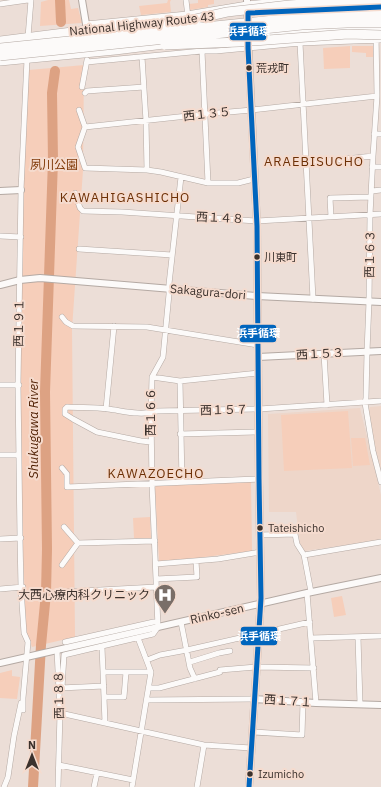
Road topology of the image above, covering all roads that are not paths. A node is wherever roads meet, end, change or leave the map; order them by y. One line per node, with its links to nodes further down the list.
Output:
1 (28, 0): 6 (street)
2 (31, 0): 12 (street)
3 (82, 0): 11 (street)
4 (186, 0): 10 (street)
5 (287, 0): 8 (street)
6 (0, 4)
7 (378, 4): 8 (highway, National Highway Route 43); 13 (street, 西１６３); 17 (highway, bridge)
8 (247, 6): 10 (highway, National Highway Route 43); 14 (street)
9 (381, 15): 17 (highway, bridge)
10 (187, 16): 11 (street); 12 (highway, National Highway Route 43); 16 (street)
11 (86, 26)
12 (28, 32): 15 (highway, National Highway Route 43)
13 (380, 32): 14 (highway, National Highway Route 43); 17 (highway, bridge); 18 (street); 29 (street, 西１６３)
14 (248, 36): 16 (highway, National Highway Route 43); 20 (street)
15 (0, 40)
16 (190, 40): 24 (highway, National Highway Route 43)
17 (100, 42): 19 (highway, bridge); 22 (highway, bridge)
18 (300, 43): 20 (street); 30 (street)
19 (0, 48)
20 (248, 48): 21 (street); 32 (street)
21 (202, 51): 23 (street); 33 (street)
22 (0, 56)
23 (142, 57): 26 (street); 27 (street)
24 (27, 59): 25 (highway, National Highway Route 43); 46 (street, 西１９１)
25 (0, 61)
26 (82, 87)
27 (144, 87): 28 (street); 34 (street)
28 (85, 93)
29 (377, 96): 30 (street, 西１３５); 36 (street, 西１６３)
30 (303, 104): 32 (street, 西１３５); 39 (street)
31 (79, 110): 35 (street)
32 (252, 110): 33 (street, 西１３５); 44 (street)
33 (206, 114): 34 (street, 西１３５); 45 (street)
34 (146, 121): 35 (street, 西１３５); 42 (street)
35 (85, 128): 42 (street)
36 (374, 134): 37 (street); 38 (street, 西１６３)
37 (381, 134)
38 (373, 156): 39 (street); 40 (street, 西１６３)
39 (307, 163): 55 (street)
40 (372, 167): 41 (street); 50 (street, 西１６３)
41 (381, 167)
42 (147, 170): 43 (street)
43 (181, 177): 45 (street); 53 (street, 西１６６)
44 (254, 179): 45 (street); 56 (street)
45 (208, 184)
46 (22, 190): 48 (street); 58 (street, 西１９１)
47 (381, 190): 50 (street)
48 (0, 192)
49 (75, 193): 53 (street, 西１４８)
50 (371, 194): 52 (street, 西１６３); 54 (street)
51 (381, 214): 52 (street, 西１４８)
52 (370, 215): 54 (street, 西１４８); 66 (street, 西１６３)
53 (176, 216): 56 (street, 西１４８); 60 (street, 西１６６)
54 (331, 217): 55 (street, 西１４８)
55 (310, 218): 56 (street, 西１４８); 65 (street)
56 (257, 221): 64 (street)
57 (0, 236): 58 (street)
58 (21, 237): 61 (street, 西１９１)
59 (79, 249): 60 (street)
60 (172, 255): 63 (street, 西１６６)
61 (21, 283): 62 (street, Sakagura-dori); 63 (street, Sakagura-dori); 80 (street, 西１９１)
62 (0, 285)
63 (169, 289): 64 (street, Sakagura-dori); 70 (street, 西１６６)
64 (257, 296): 65 (street, Sakagura-dori); 71 (street)
65 (313, 299): 66 (street, Sakagura-dori)
66 (369, 301): 67 (street, Sakagura-dori); 73 (street, 西１６３)
67 (381, 302)
68 (62, 317): 69 (street)
69 (114, 326): 70 (street); 84 (street)
70 (165, 331): 71 (street); 77 (street, 西１６６)
71 (258, 345): 75 (street)
72 (381, 351): 73 (street, 西１５３)
73 (367, 352): 74 (street, 西１５３); 82 (street, 西１６３)
74 (324, 354): 75 (street, 西１５３); 83 (street)
75 (258, 357): 76 (street)
76 (258, 373): 78 (street); 85 (street)
77 (152, 376): 78 (street); 87 (street, 西１６６)
78 (180, 381): 86 (street)
79 (0, 385): 80 (street)
80 (18, 385): 92 (street, 西１９１)
81 (381, 401): 82 (street, 西１５７)
82 (365, 403): 83 (street, 西１５７); 96 (street, 西１６３)
83 (327, 405): 85 (street, 西１５７)
84 (106, 409): 87 (street, 西１５７); 90 (street, 西１５７)
85 (259, 409): 86 (street, 西１５７); 88 (street)
86 (180, 411): 87 (street, 西１５７); 89 (street)
87 (151, 413): 90 (street, 西１６６)
88 (259, 432): 89 (street); 94 (street)
89 (180, 434): 95 (street)
90 (151, 442): 97 (street, 西１６６)
91 (0, 455): 92 (street)
92 (19, 455): 100 (street, 西１９１)
93 (62, 468): 97 (street)
94 (259, 479): 95 (street); 99 (street)
95 (182, 482): 97 (street)
96 (381, 482)
97 (152, 484): 102 (street, 西１６６)
98 (64, 527): 104 (street)
99 (260, 535): 105 (street); 106 (street)
100 (20, 538): 101 (street); 112 (street, 西１９１)
101 (0, 539)
102 (155, 541): 104 (street); 108 (street, 西１６６)
103 (381, 542): 106 (street)
104 (78, 543): 109 (street)
105 (261, 552): 107 (street); 117 (street)
106 (304, 555): 116 (street)
107 (196, 561): 108 (street); 111 (street)
108 (156, 564): 111 (street, 西１６６)
109 (62, 565)
110 (381, 578): 116 (street, Rinko-sen)
111 (156, 579): 113 (street, 西１６６)
112 (22, 587): 114 (street); 131 (street, 西１９１)
113 (156, 587): 115 (street); 120 (street, 西１６６)
114 (0, 589)
115 (62, 592)
116 (309, 593): 117 (street, Rinko-sen); 119 (street)
117 (261, 603): 118 (street, Rinko-sen); 121 (street)
118 (182, 622): 120 (street, Rinko-sen); 128 (street)
119 (310, 622): 121 (street); 125 (street)
120 (158, 624): 124 (street); 126 (street); 129 (street, Rinko-sen)
121 (259, 633): 128 (street); 135 (street)
122 (381, 636): 123 (street)
123 (358, 637): 125 (street); 150 (street)
124 (138, 638): 127 (street); 132 (street)
125 (311, 638): 136 (street)
126 (65, 642)
127 (102, 647): 137 (street); 142 (street)
128 (187, 650): 132 (street); 133 (street)
129 (55, 651): 131 (street, Rinko-sen); 142 (street, 西１８８)
130 (230, 651): 133 (street)
131 (28, 657): 134 (street); 145 (street, 西１９１)
132 (147, 660): 139 (street)
133 (190, 662): 140 (street)
134 (0, 663)
135 (257, 666): 136 (street); 140 (street); 146 (street)
136 (314, 668): 149 (street)
137 (103, 672): 138 (street); 141 (street)
138 (126, 672): 139 (street); 144 (street)
139 (152, 672): 143 (street)
140 (195, 679): 143 (street)
141 (104, 686): 142 (street); 144 (street)
142 (61, 688): 153 (street, 西１８８)
143 (149, 688): 147 (street)
144 (104, 697): 154 (street)
145 (23, 698): 152 (street, 西１９１); 162 (street)
146 (254, 699): 147 (street, 西１７１); 148 (street, 西１７１); 156 (street)
147 (147, 700): 155 (street)
148 (303, 702): 149 (street, 西１７１); 156 (street)
149 (316, 703): 150 (street, 西１７１)
150 (360, 704): 151 (street, 西１７１)
151 (381, 704)
152 (23, 710)
153 (60, 713): 154 (street); 159 (street, 西１８８)
154 (105, 723): 155 (street)
155 (141, 730): 157 (street); 161 (street)
156 (252, 732): 158 (street)
157 (204, 745): 158 (street); 166 (street)
158 (251, 748): 167 (street)
159 (59, 765): 160 (street); 163 (street, 西１８８)
160 (97, 773): 161 (street); 164 (street)
161 (133, 780): 165 (street)
162 (4, 787)
163 (58, 787)
164 (94, 787)
165 (132, 787)
166 (196, 787)
167 (248, 787)

